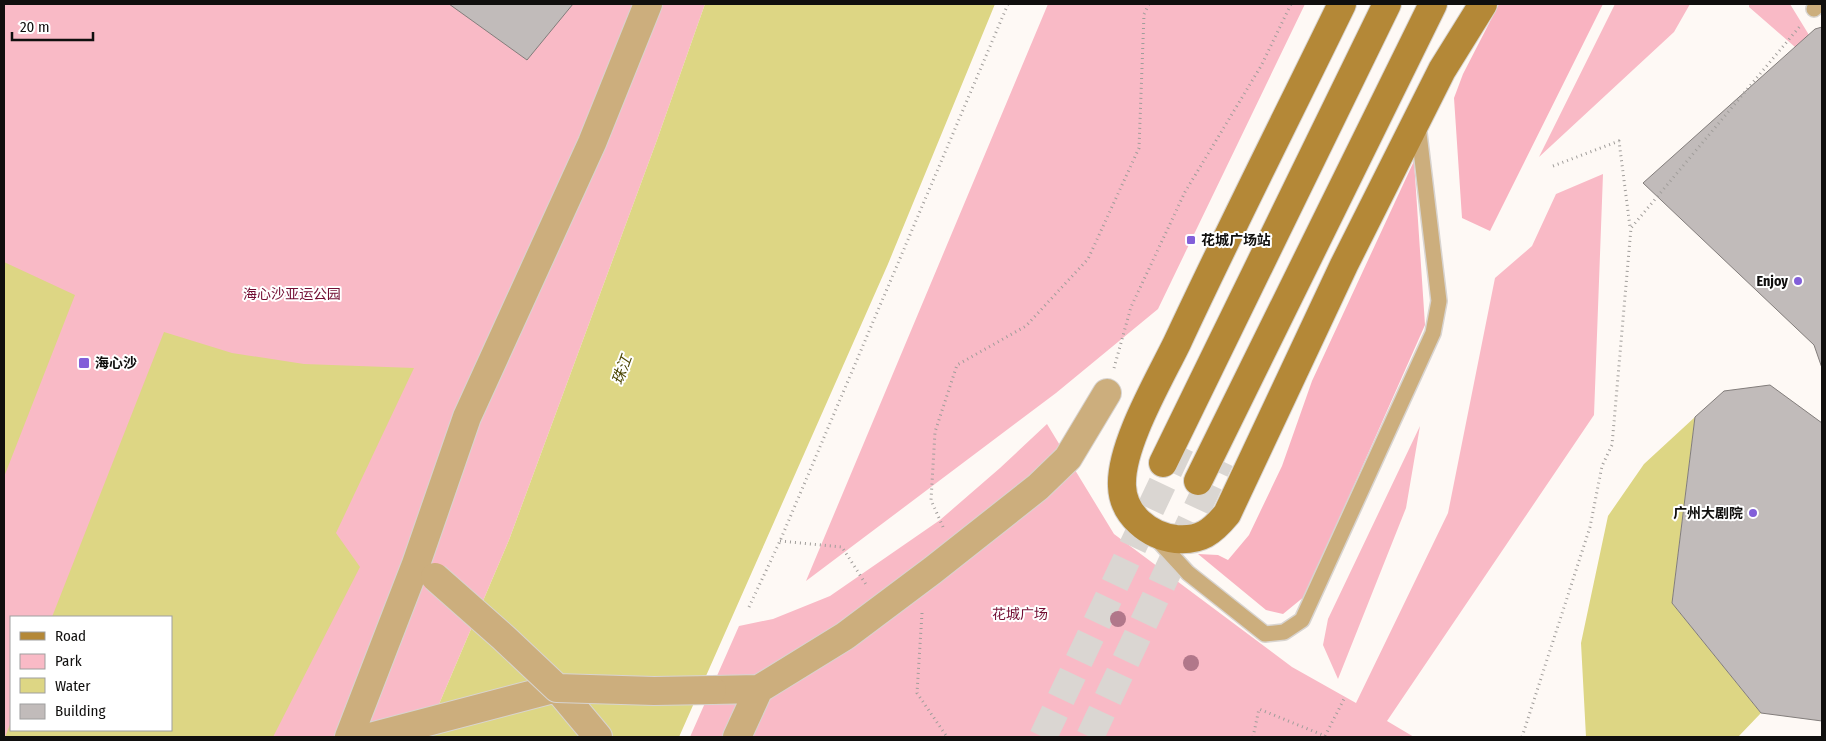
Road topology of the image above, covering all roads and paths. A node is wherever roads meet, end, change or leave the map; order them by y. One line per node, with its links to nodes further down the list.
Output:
1 (648, 4): 20 (street)
2 (1008, 4): 18 (path)
3 (1149, 4): 19 (path)
4 (1292, 4): 14 (path)
5 (1342, 4): 17 (main road)
6 (1387, 4): 15 (main road)
7 (1432, 4): 16 (main road)
8 (1483, 4): 10 (main road)
9 (1816, 7): 12 (path)
10 (1417, 120): 17 (main road); 17 (lane)
11 (1553, 166): 12 (path)
12 (1630, 228): 13 (path); 34 (path)
13 (1631, 241)
14 (1107, 393): 19 (street)
15 (1163, 463)
16 (1198, 481)
17 (1148, 530)
18 (780, 541): 21 (path); 23 (path)
19 (955, 552): 22 (street)
20 (425, 571): 24 (street, bridge); 27 (street)
21 (860, 575)
22 (924, 577): 25 (street); 32 (path)
23 (749, 607)
24 (557, 688): 25 (street, bridge); 29 (street); 30 (street)
25 (758, 689): 31 (street)
26 (1345, 697): 33 (path)
27 (349, 737)
28 (370, 737): 29 (street)
29 (374, 737)
30 (598, 737)
31 (737, 737)
32 (947, 737)
33 (1253, 737)
34 (1522, 737)

